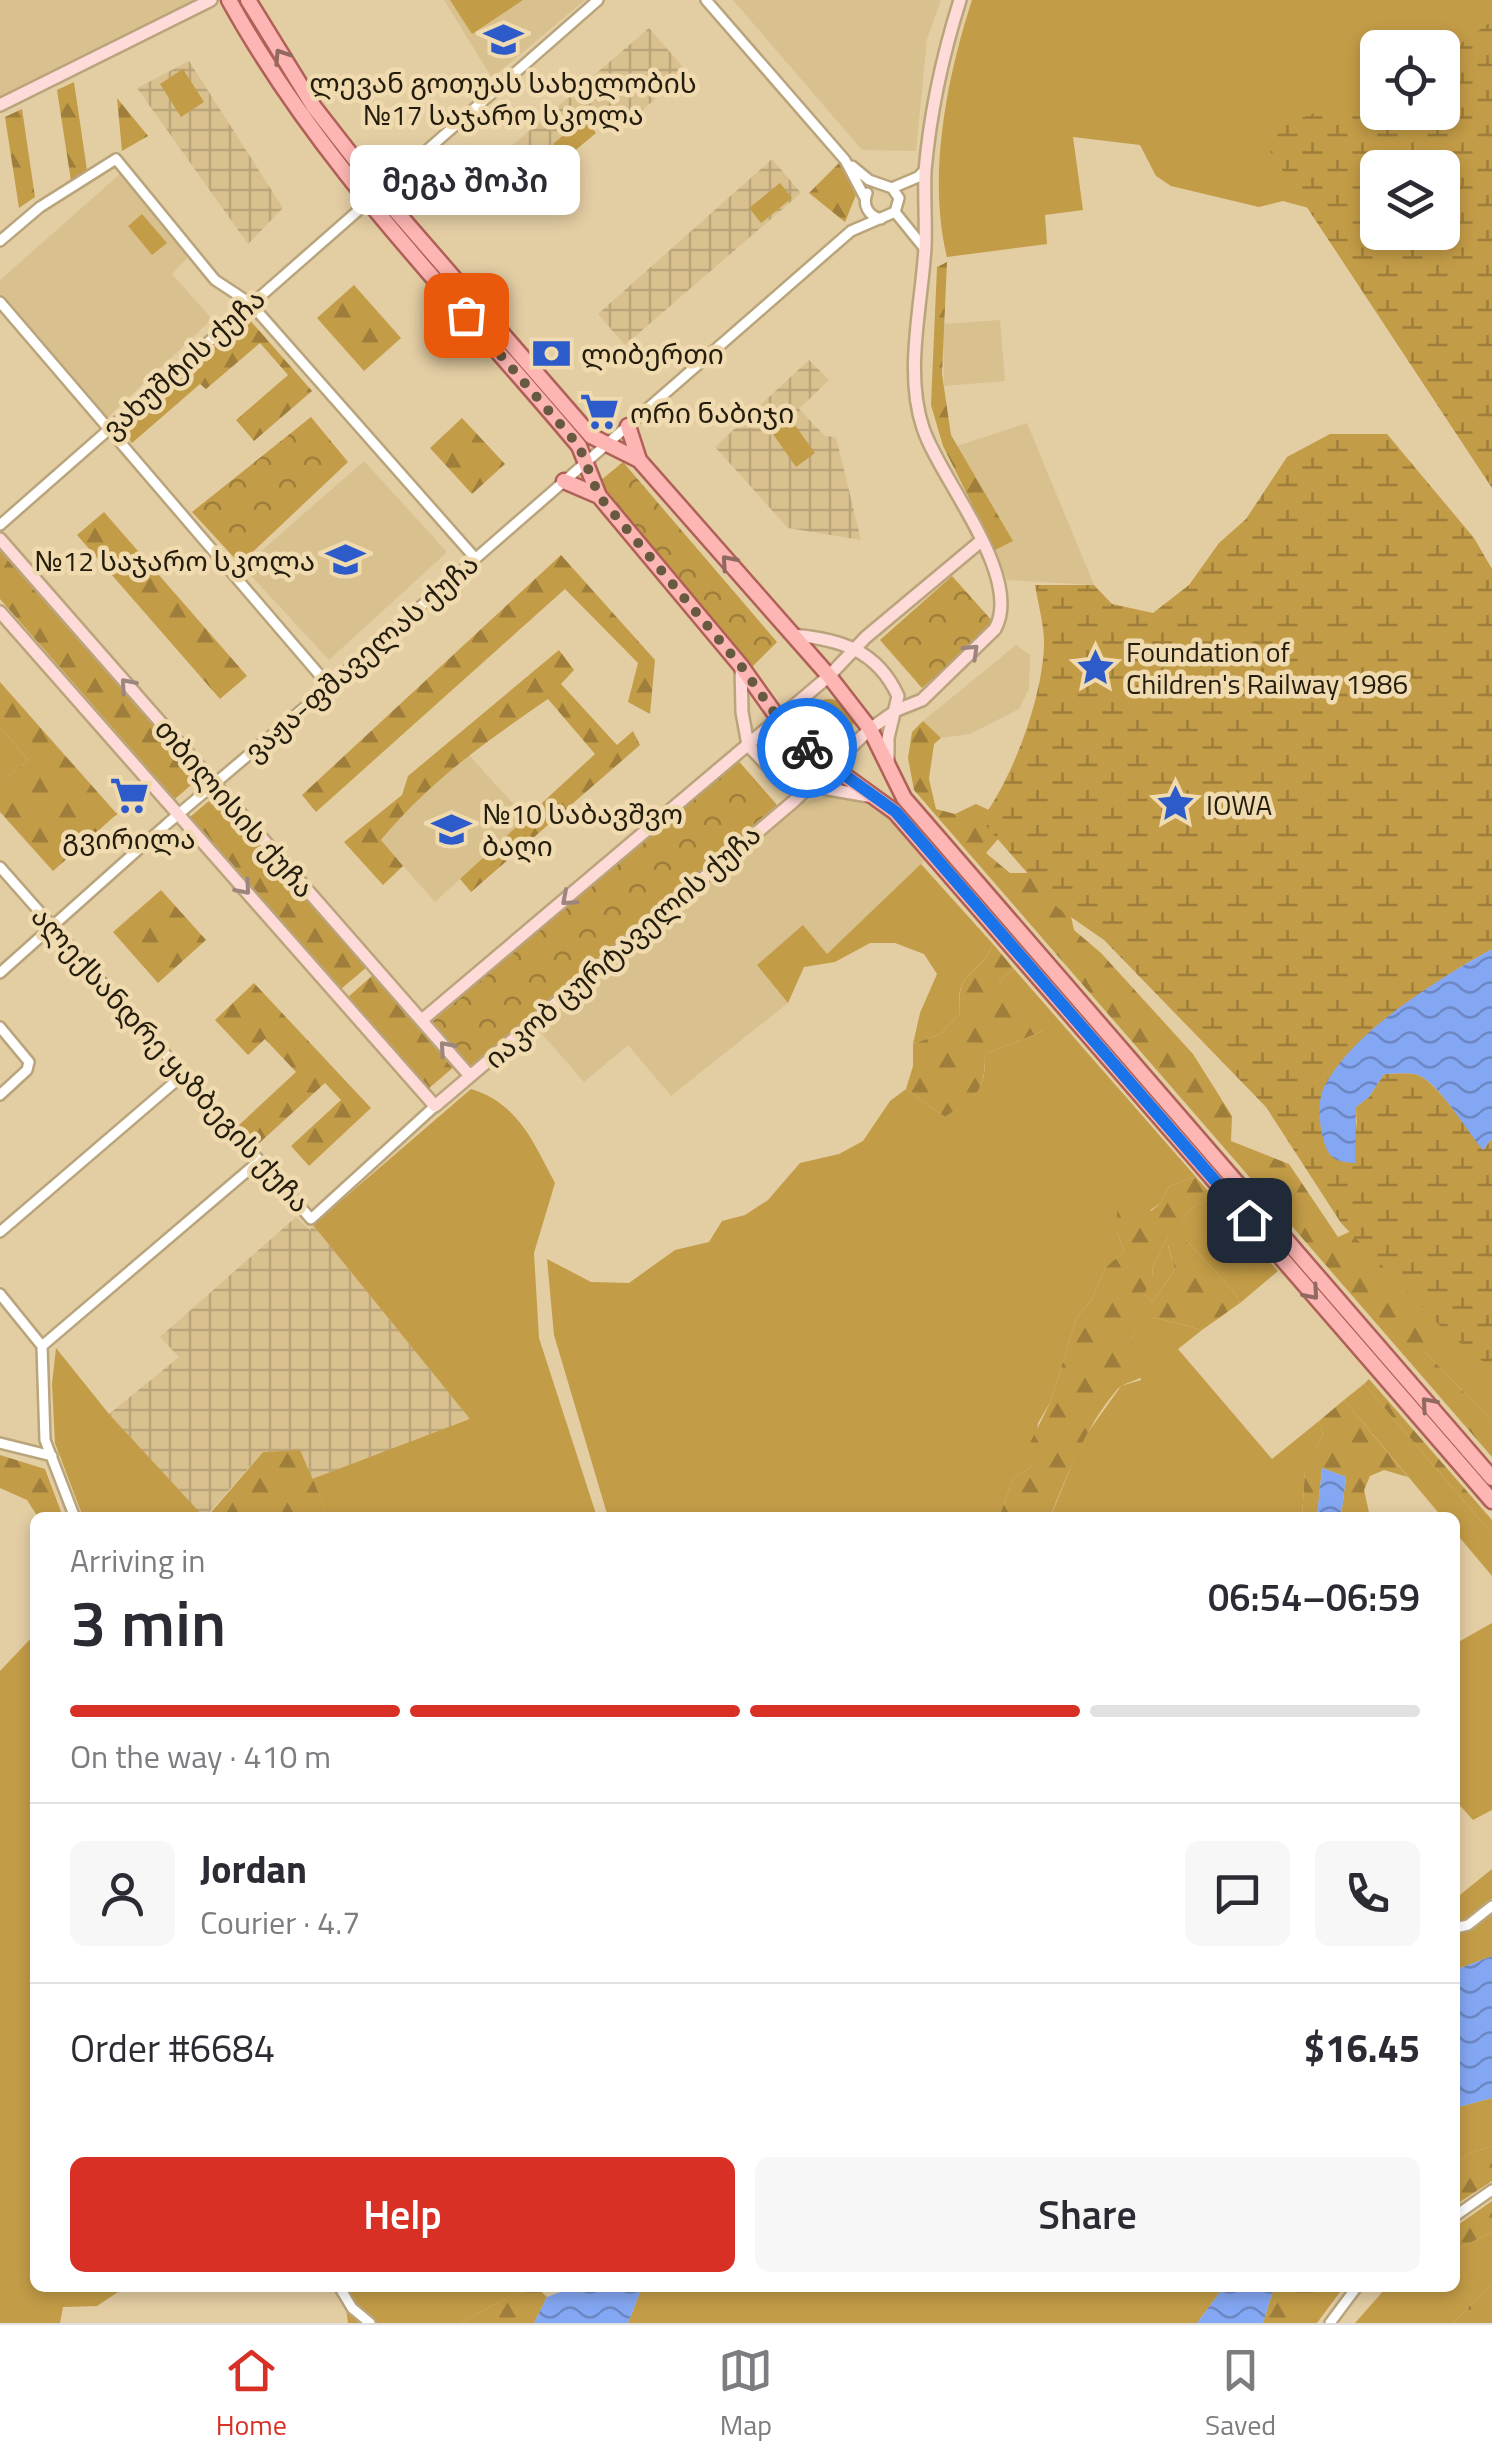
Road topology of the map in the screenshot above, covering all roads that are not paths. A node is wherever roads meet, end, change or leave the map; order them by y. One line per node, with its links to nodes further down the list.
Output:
1 (211, 0): 7 (main road)
2 (229, 0): 12 (main road)
3 (248, 0): 12 (main road, one-way to 3)
4 (598, 0): 12 (street, ვახუშტის ქუჩა)
5 (706, 0): 8 (street)
6 (960, 0): 9 (main road, იაკობ ცურტაველის ქუჩა)
7 (0, 105)
8 (844, 160): 10 (street); 13 (street)
9 (926, 170): 11 (street); 18 (main road, იაკობ ცურტაველის ქუჩა)
10 (879, 184): 11 (street); 13 (street)
11 (892, 188): 14 (street)
12 (373, 197): 20 (street, ვახუშტის ქუჩა); 23 (main road); 25 (main road)
13 (865, 202): 15 (street); 16 (street)
14 (895, 212): 15 (street); 18 (street)
15 (884, 218): 16 (street)
16 (851, 231): 21 (street, ვაჟა-ფშაველას ქუჩა)
17 (0, 240): 20 (street)
18 (925, 249): 30 (main road, იაკობ ცურტაველის ქუჩა)
19 (0, 302): 22 (street)
20 (250, 303): 22 (street, ვახუშტის ქუჩა); 31 (street)
21 (628, 426): 23 (street, ვაჟა-ფშაველას ქუჩა); 24 (main road)
22 (108, 430): 28 (street, ვახუშტის ქუჩა); 37 (street)
23 (607, 444): 24 (main road); 25 (street, ვაჟა-ფშაველას ქუჩა)
24 (639, 460): 33 (main road, one-way to 24)
25 (587, 462): 26 (street, ვაჟა-ფშაველას ქუჩა); 27 (main road)
26 (564, 481): 27 (main road); 31 (street, ვაჟა-ფშაველას ქუჩა)
27 (599, 496): 35 (main road)
28 (0, 525)
29 (0, 539): 44 (main road, თბილისის ქუჩა, one-way to 29)
30 (981, 541): 34 (main road); 38 (main road, იაკობ ცურტაველის ქუჩა, one-way to 30)
31 (475, 558): 37 (street, ვაჟა-ფშაველას ქუჩა)
32 (0, 612): 47 (main road, თბილისის ქუჩა)
33 (792, 636): 34 (main road); 36 (main road)
34 (856, 648): 36 (main road); 38 (main road)
35 (741, 666): 39 (main road); 41 (main road)
36 (830, 676): 39 (main road); 40 (main road)
37 (329, 686): 44 (street, ვაჟა-ფშაველას ქუჩა)
38 (897, 710): 40 (main road, იაკობ ცურტაველის ქუჩა); 43 (main road)
39 (778, 718): 41 (main road); 42 (main road)
40 (870, 730): 42 (main road, იაკობ ცურტაველის ქუჩა); 43 (main road)
41 (748, 745): 45 (main road); 51 (main road, one-way to 51)
42 (830, 765): 45 (main road, იაკობ ცურტაველის ქუჩა); 46 (main road)
43 (888, 770): 57 (main road)
44 (214, 785): 47 (street, ვაჟა-ფშაველას ქუჩა); 51 (main road, თბილისის ქუჩა)
45 (808, 787): 46 (main road); 54 (main road, იაკობ ცურტაველის ქუჩა)
46 (881, 800): 57 (main road)
47 (180, 814): 49 (street, ვაჟა-ფშაველას ქუჩა); 56 (main road, თბილისის ქუჩა, one-way to 56)
48 (0, 867): 49 (street, ალექსანდრე ყაზბეგის ქუჩა)
49 (51, 926): 50 (street, ვაჟა-ფშაველას ქუჩა); 53 (street, ალექსანდრე ყაზბეგის ქუჩა)
50 (0, 973)
51 (422, 1020): 54 (main road, თბილისის ქუჩა, one-way to 51)
52 (0, 1027): 55 (street)
53 (183, 1075): 58 (street, ალექსანდრე ყაზბეგის ქუჩა); 60 (street)
54 (470, 1076): 56 (main road, იაკობ ცურტაველის ქუჩა)
55 (0, 1095)
56 (435, 1106): 58 (street, ალექსანდრე ყაზბეგის ქუჩა)
57 (1197, 1149): 59 (main road)
58 (259, 1161): 62 (street)
59 (1231, 1188): 65 (main road, one-way to 59); 66 (main road, one-way to 66)
60 (0, 1232)
61 (0, 1294): 62 (street)
62 (42, 1346): 64 (street)
63 (0, 1443): 64 (street)
64 (52, 1456): 67 (street)
65 (1492, 1478)
66 (1492, 1502)
67 (73, 1512)
68 (1492, 1906): 69 (street)
69 (1460, 1927)
70 (1492, 2190): 71 (street)
71 (1460, 2212)
72 (342, 2292): 74 (street)
73 (1353, 2292): 75 (street)
74 (370, 2323)
75 (1330, 2323)

